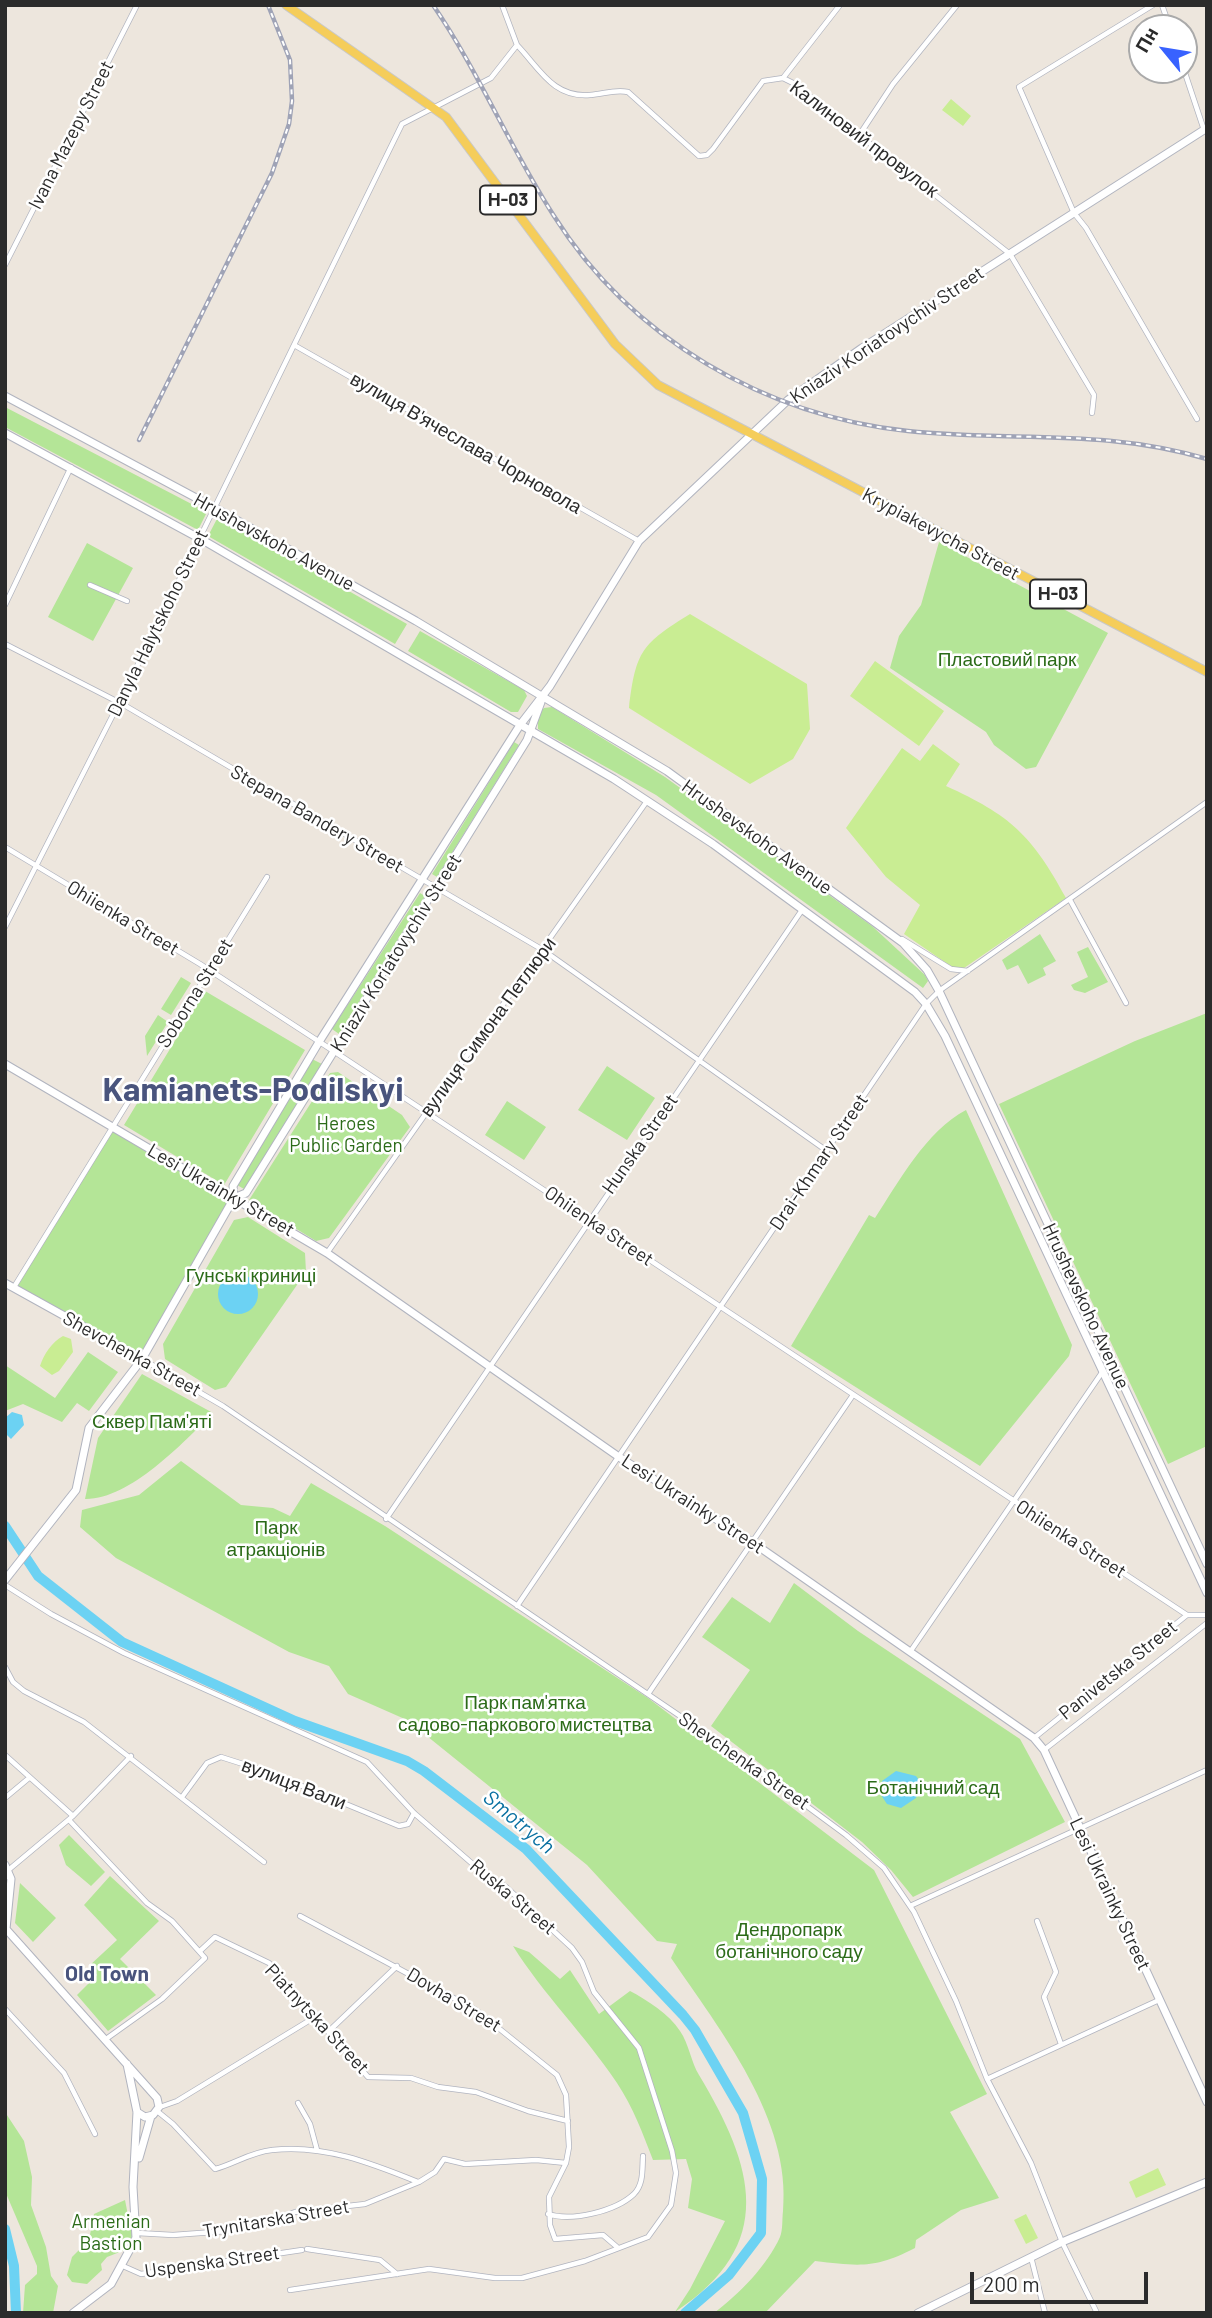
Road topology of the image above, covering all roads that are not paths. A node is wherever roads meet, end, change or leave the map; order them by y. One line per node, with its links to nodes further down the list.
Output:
1 (136, 5): 15 (street, Ivana Mazepy Street)
2 (286, 5): 10 (main road, Н-03)
3 (502, 5): 7 (street)
4 (840, 5): 8 (street)
5 (957, 5): 12 (street)
6 (1153, 5): 13 (street)
7 (517, 45): 8 (street, Калиновий провулок); 10 (street, Danyla Halytskoho Street)
8 (783, 78): 12 (street, Калиновий провулок)
9 (1189, 84): 11 (street)
10 (433, 106): 16 (street, Danyla Halytskoho Street); 21 (main road, Н-03)
11 (1205, 129): 13 (main road, Kniaziv Koriatovychiv Street)
12 (860, 134): 14 (street, Калиновий провулок)
13 (1074, 213): 14 (main road, Kniaziv Koriatovychiv Street); 19 (street)
14 (1010, 254): 18 (street, Калиновий провулок); 21 (main road, Kniaziv Koriatovychiv Street)
15 (5, 265)
16 (294, 345): 23 (street, Danyla Halytskoho Street); 25 (street, вулиця В'ячеслава Чорновола)
17 (5, 396): 23 (main road, Hrushevskoho Avenue)
18 (1092, 413)
19 (1197, 419)
20 (5, 433): 22 (main road, Hrushevskoho Avenue)
21 (750, 435): 25 (main road, Kniaziv Koriatovychiv Street); 30 (main road, Krypiakevycha Street / Н-03)
22 (71, 467): 24 (main road, Hrushevskoho Avenue); 28 (street)
23 (215, 508): 24 (street, Danyla Halytskoho Street); 31 (main road, Hrushevskoho Avenue)
24 (199, 539): 32 (street, Danyla Halytskoho Street); 33 (main road, Hrushevskoho Avenue)
25 (639, 541): 31 (main road, Kniaziv Koriatovychiv Street)
26 (90, 586): 27 (street)
27 (127, 601)
28 (5, 605)
29 (5, 644): 32 (street, Stepana Bandery Street)
30 (1207, 672)
31 (543, 697): 33 (main road, Kniaziv Koriatovychiv Street); 34 (main road, Kniaziv Koriatovychiv Street); 44 (main road, Hrushevskoho Avenue)
32 (119, 703): 38 (street, Danyla Halytskoho Street); 40 (street, Stepana Bandery Street)
33 (520, 725): 34 (main road, Hrushevskoho Avenue); 40 (main road, Kniaziv Koriatovychiv Street)
34 (532, 731): 35 (main road, Hrushevskoho Avenue); 41 (main road, Kniaziv Koriatovychiv Street)
35 (648, 800): 43 (main road, Hrushevskoho Avenue); 46 (street, вулиця Симона Петлюри)
36 (1207, 802): 42 (street, Drai-Khmary Street)
37 (5, 847): 38 (street, Ohiienka Street)
38 (38, 864): 45 (street, Danyla Halytskoho Street); 47 (street, Ohiienka Street)
39 (267, 877): 47 (street, Soborna Street)
40 (422, 881): 41 (street, Stepana Bandery Street); 52 (main road, Kniaziv Koriatovychiv Street)
41 (435, 888): 46 (street, Stepana Bandery Street); 53 (main road, Kniaziv Koriatovychiv Street)
42 (1070, 900): 48 (street, Drai-Khmary Street); 50 (street)
43 (802, 909): 51 (main road, Hrushevskoho Avenue); 54 (street, Hunska Street)
44 (878, 925): 48 (street); 49 (main road, Hrushevskoho Avenue)
45 (5, 927)
46 (543, 950): 54 (street, Stepana Bandery Street); 56 (street, вулиця Симона Петлюри)
47 (209, 971): 52 (street, Ohiienka Street); 57 (street, Soborna Street)
48 (969, 971): 49 (street, Drai-Khmary Street)
49 (939, 992): 51 (street, Drai-Khmary Street); 73 (main road, Hrushevskoho Avenue)
50 (1126, 1003)
51 (926, 1004): 58 (street, Drai-Khmary Street); 67 (main road, Hrushevskoho Avenue)
52 (319, 1042): 53 (street, Ohiienka Street); 59 (main road, Kniaziv Koriatovychiv Street)
53 (335, 1052): 56 (street, Ohiienka Street); 59 (main road, Kniaziv Koriatovychiv Street)
54 (698, 1060): 58 (street, Stepana Bandery Street); 60 (street, Hunska Street)
55 (5, 1064): 57 (main road, Lesi Ukrainky Street)
56 (426, 1112): 60 (street, Ohiienka Street); 61 (street, вулиця Симона Петлюри)
57 (113, 1127): 59 (main road, Lesi Ukrainky Street); 63 (street, Soborna Street)
58 (827, 1151): 64 (street, Drai-Khmary Street)
59 (234, 1198): 61 (main road, Lesi Ukrainky Street); 65 (main road, Kniaziv Koriatovychiv Street)
60 (589, 1217): 64 (street, Ohiienka Street); 66 (street, Hunska Street)
61 (327, 1253): 66 (main road, Lesi Ukrainky Street)
62 (5, 1283): 63 (main road, Shevchenka Street)
63 (13, 1288): 65 (main road, Shevchenka Street)
64 (721, 1308): 68 (street, Ohiienka Street); 69 (street, Drai-Khmary Street)
65 (142, 1359): 71 (street, Shevchenka Street); 74 (main road, Kniaziv Koriatovychiv Street)
66 (488, 1367): 69 (main road, Lesi Ukrainky Street); 71 (street, Hunska Street)
67 (1104, 1370): 70 (street); 75 (main road, Hrushevskoho Avenue)
68 (853, 1395): 70 (street, Ohiienka Street); 72 (street)
69 (619, 1457): 72 (main road, Lesi Ukrainky Street); 76 (street, Drai-Khmary Street)
70 (1011, 1500): 77 (street, Ohiienka Street); 80 (street)
71 (386, 1519): 76 (street, Shevchenka Street)
72 (752, 1542): 80 (main road, Lesi Ukrainky Street); 82 (street)
73 (1207, 1564)
74 (5, 1582): 91 (street, Ruska Street)
75 (1207, 1593)
76 (517, 1606): 82 (street, Shevchenka Street)
77 (1187, 1615): 78 (street, Panivetska Street); 83 (street, Panivetska Street)
78 (1207, 1615)
79 (1207, 1623): 84 (street, Panivetska Street)
80 (910, 1652): 83 (main road, Lesi Ukrainky Street)
81 (5, 1667): 86 (street)
82 (648, 1694): 96 (street, Shevchenka Street)
83 (1034, 1738): 84 (main road, Lesi Ukrainky Street)
84 (1044, 1750): 93 (main road, Lesi Ukrainky Street)
85 (5, 1755): 88 (street)
86 (131, 1756): 89 (street); 92 (street)
87 (1207, 1770): 93 (street)
88 (29, 1778): 90 (street); 92 (street)
89 (183, 1797): 91 (street, вулиця Вали); 94 (street)
90 (5, 1798)
91 (414, 1813): 127 (street, Ruska Street)
92 (71, 1818): 95 (street); 100 (street)
93 (1081, 1829): 96 (street); 102 (main road, Lesi Ukrainky Street)
94 (264, 1862)
95 (6, 1869): 99 (main road)
96 (910, 1906): 109 (street, Shevchenka Street)
97 (300, 1916): 101 (street, Dovha Street)
98 (1037, 1921): 107 (street)
99 (5, 1929): 106 (main road)
100 (200, 1951): 104 (street, Piatnytska Street); 106 (street)
101 (397, 1966): 105 (street); 116 (street, Dovha Street)
102 (1159, 2000): 107 (street); 112 (main road, Lesi Ukrainky Street)
103 (5, 2009): 117 (street)
104 (315, 2017): 105 (street, Piatnytska Street); 114 (street)
105 (328, 2032): 116 (street, Piatnytska Street)
106 (106, 2039): 108 (main road)
107 (1060, 2043): 109 (street)
108 (126, 2060): 110 (main road); 111 (main road)
109 (987, 2079): 126 (street, Shevchenka Street)
110 (151, 2093): 111 (main road); 114 (main road)
111 (135, 2100): 115 (main road)
112 (1207, 2102)
113 (298, 2103): 118 (street)
114 (156, 2111): 115 (main road); 118 (street); 121 (main road)
115 (137, 2112): 121 (main road)
116 (568, 2121): 120 (street, Dovha Street)
117 (96, 2134)
118 (317, 2150): 122 (street)
119 (643, 2156): 124 (street)
120 (566, 2163): 122 (street, Trynitarska Street); 124 (street)
121 (133, 2179): 125 (main road)
122 (419, 2182): 125 (street, Trynitarska Street)
123 (1207, 2182): 126 (main road)
124 (548, 2214): 127 (street)
125 (137, 2233): 129 (main road)
126 (1062, 2242): 128 (main road); 136 (street, Shevchenka Street)
127 (617, 2247): 130 (street, Ruska Street)
128 (1031, 2257): 132 (main road); 135 (street)
129 (122, 2266): 130 (street, Uspenska Street); 133 (main road)
130 (397, 2274): 131 (street, Ruska Street)
131 (290, 2290)
132 (926, 2311): 134 (main road)
133 (72, 2313)
134 (918, 2313)
135 (1045, 2313)
136 (1097, 2313)

